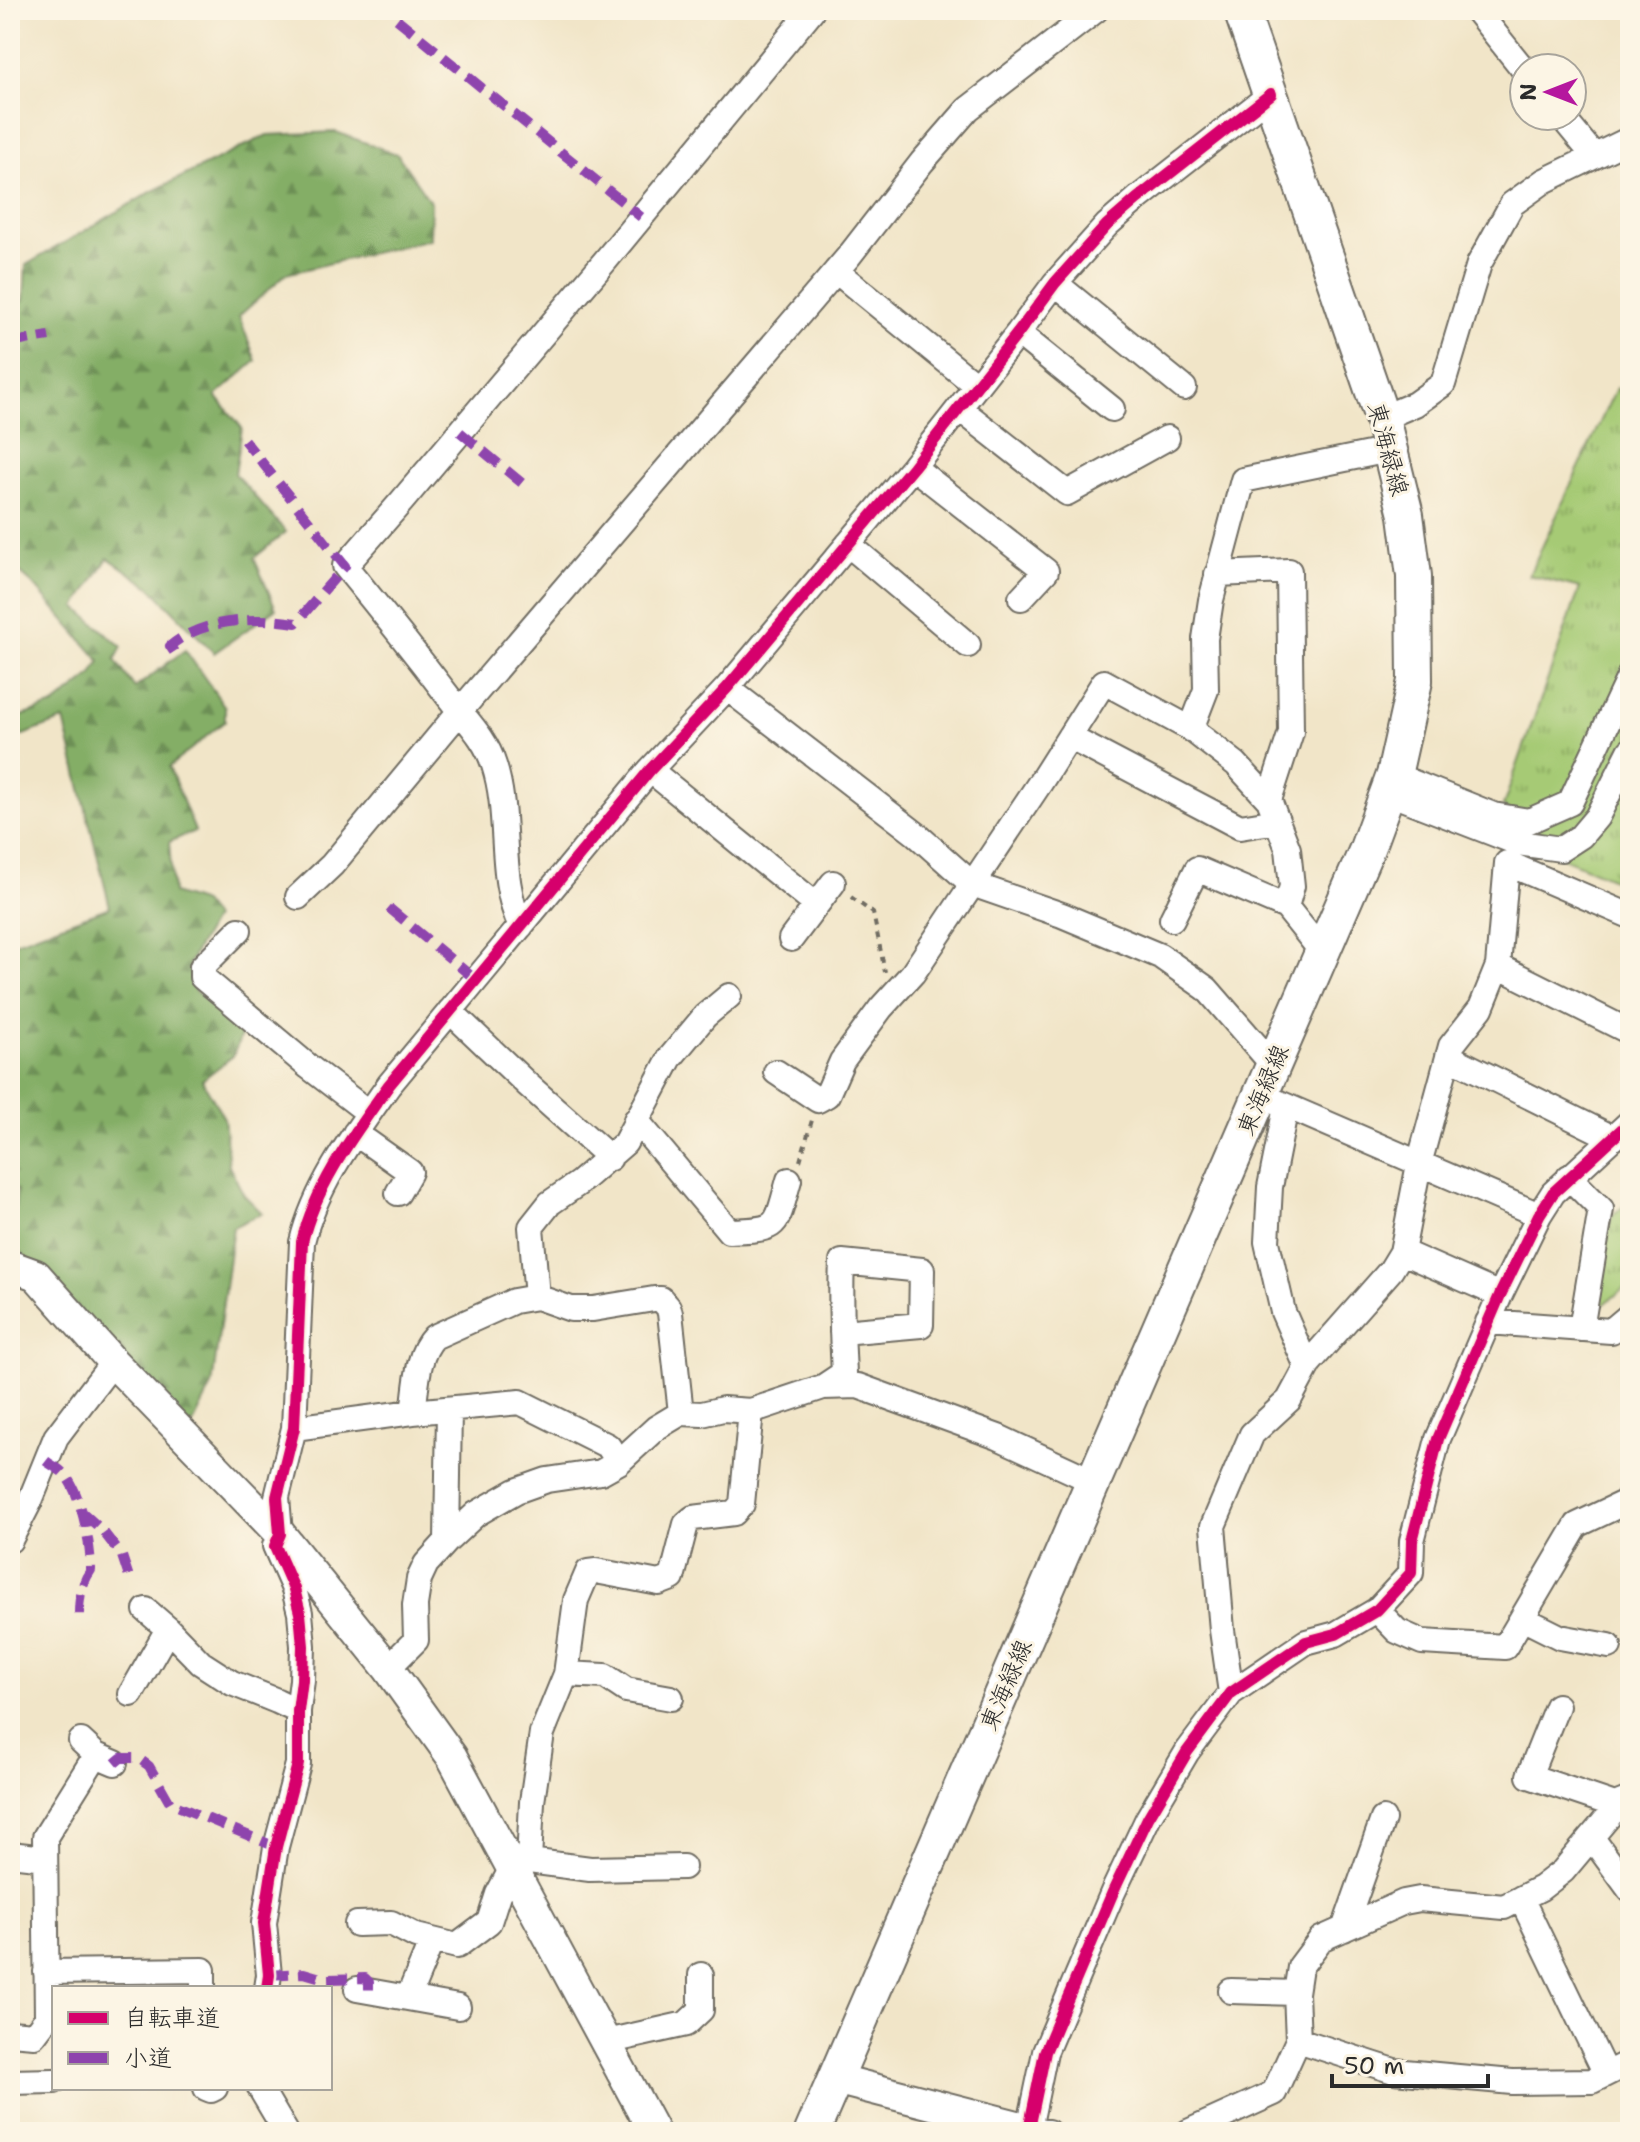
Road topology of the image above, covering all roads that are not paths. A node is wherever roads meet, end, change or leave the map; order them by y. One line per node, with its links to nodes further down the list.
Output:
1 (812, 10): 26 (street)
2 (1096, 10): 10 (street)
3 (1241, 10): 6 (main road, 東海緑線)
4 (1476, 10): 5 (street)
5 (1510, 52)
6 (1271, 94): 11 (street); 17 (main road, 東海緑線)
7 (1574, 132): 9 (street)
8 (1630, 139): 9 (street)
9 (1594, 156): 17 (street)
10 (836, 271): 13 (street); 26 (street)
11 (1055, 283): 12 (street); 14 (street)
12 (1018, 333): 13 (street); 16 (street)
13 (977, 386): 15 (street)
14 (1184, 388)
15 (960, 409): 18 (street); 19 (street)
16 (1112, 409)
17 (1385, 434): 21 (street); 31 (main road, 東海緑線)
18 (1167, 438)
19 (913, 467): 20 (street); 22 (street)
20 (848, 544): 23 (street); 25 (street)
21 (1217, 574): 27 (street); 32 (street)
22 (1021, 598)
23 (968, 645)
24 (1630, 675): 31 (street)
25 (727, 688): 30 (street); 34 (street)
26 (460, 711): 35 (street); 40 (street)
27 (1191, 729): 28 (street); 32 (street)
28 (1069, 737): 32 (street); 34 (street)
29 (1630, 751): 31 (street)
30 (650, 770): 36 (street); 40 (street)
31 (1392, 784): 43 (main road, 東海緑線)
32 (1273, 811): 37 (street)
33 (833, 883): 36 (street)
34 (972, 884): 49 (street); 50 (street)
35 (298, 897)
36 (815, 904): 42 (street)
37 (1286, 907): 39 (street); 43 (street)
38 (1630, 916): 44 (street)
39 (1172, 919)
40 (521, 926): 46 (street)
41 (239, 930): 52 (street)
42 (791, 939)
43 (1322, 952): 50 (main road, 東海緑線)
44 (1498, 966): 47 (street); 48 (street)
45 (729, 996): 51 (street)
46 (450, 1011): 52 (street); 54 (street)
47 (1630, 1032)
48 (1448, 1056): 53 (street); 55 (street)
49 (776, 1072)
50 (1273, 1089): 55 (street); 69 (street); 77 (main road, 東海緑線)
51 (636, 1120): 54 (street); 57 (street)
52 (362, 1123): 58 (street); 75 (street)
53 (1621, 1130): 56 (street)
54 (610, 1158): 63 (street)
55 (1419, 1164): 59 (street); 60 (street)
56 (1569, 1177): 59 (street); 66 (street)
57 (789, 1180)
58 (398, 1193)
59 (1539, 1215): 62 (street)
60 (1402, 1252): 62 (street); 69 (street)
61 (10, 1267): 68 (street)
62 (1500, 1295): 65 (street)
63 (537, 1297): 73 (street); 74 (street)
64 (1630, 1315): 66 (street)
65 (1488, 1322): 66 (street); 83 (street)
66 (1581, 1329)
67 (842, 1332): 70 (street)
68 (113, 1362): 79 (street); 80 (street)
69 (1307, 1367): 89 (street)
70 (823, 1387): 72 (street); 77 (street)
71 (449, 1409): 73 (street); 76 (street); 81 (street)
72 (751, 1411): 74 (street); 88 (street)
73 (413, 1412): 75 (street)
74 (681, 1413): 76 (street)
75 (294, 1428): 79 (street)
76 (619, 1462): 81 (street)
77 (1093, 1481): 121 (main road, 東海緑線)
78 (1630, 1500): 84 (street)
79 (280, 1534): 87 (street); 93 (street)
80 (10, 1540)
81 (447, 1541): 87 (street)
82 (146, 1610): 85 (street)
83 (1377, 1610): 84 (street); 89 (street)
84 (1522, 1618): 86 (street)
85 (168, 1629): 90 (street); 93 (street)
86 (1609, 1646)
87 (388, 1668): 100 (street)
88 (566, 1674): 91 (street); 100 (street)
89 (1231, 1693): 125 (street)
90 (131, 1694)
91 (671, 1698)
92 (1557, 1706): 95 (street)
93 (298, 1711): 110 (street)
94 (98, 1753): 99 (street)
95 (1624, 1802): 97 (street)
96 (1383, 1819): 105 (street)
97 (1592, 1838): 102 (street); 103 (street)
98 (10, 1854): 99 (street)
99 (45, 1858): 107 (street)
100 (520, 1864): 101 (street); 106 (street); 118 (street)
101 (683, 1867)
102 (1630, 1890)
103 (1521, 1898): 105 (street); 120 (street)
104 (357, 1924): 106 (street)
105 (1344, 1929): 113 (street)
106 (432, 1940): 114 (street)
107 (46, 1972): 109 (street); 116 (street)
108 (701, 1975): 118 (street)
109 (203, 1986)
110 (267, 1986)
111 (357, 1989): 114 (street)
112 (1231, 1991): 113 (street)
113 (1296, 1993): 117 (street)
114 (408, 1998): 115 (street)
115 (458, 2007)
116 (10, 2033)
117 (1298, 2040): 120 (street); 129 (street)
118 (606, 2042): 127 (street)
119 (1630, 2062): 120 (street)
120 (1606, 2074)
121 (835, 2079): 125 (street); 128 (main road, 東海緑線)
122 (52, 2081): 123 (street)
123 (10, 2082)
124 (261, 2090): 126 (street)
125 (1035, 2131)
126 (286, 2132)
127 (654, 2132)
128 (812, 2132)
129 (1188, 2132)

